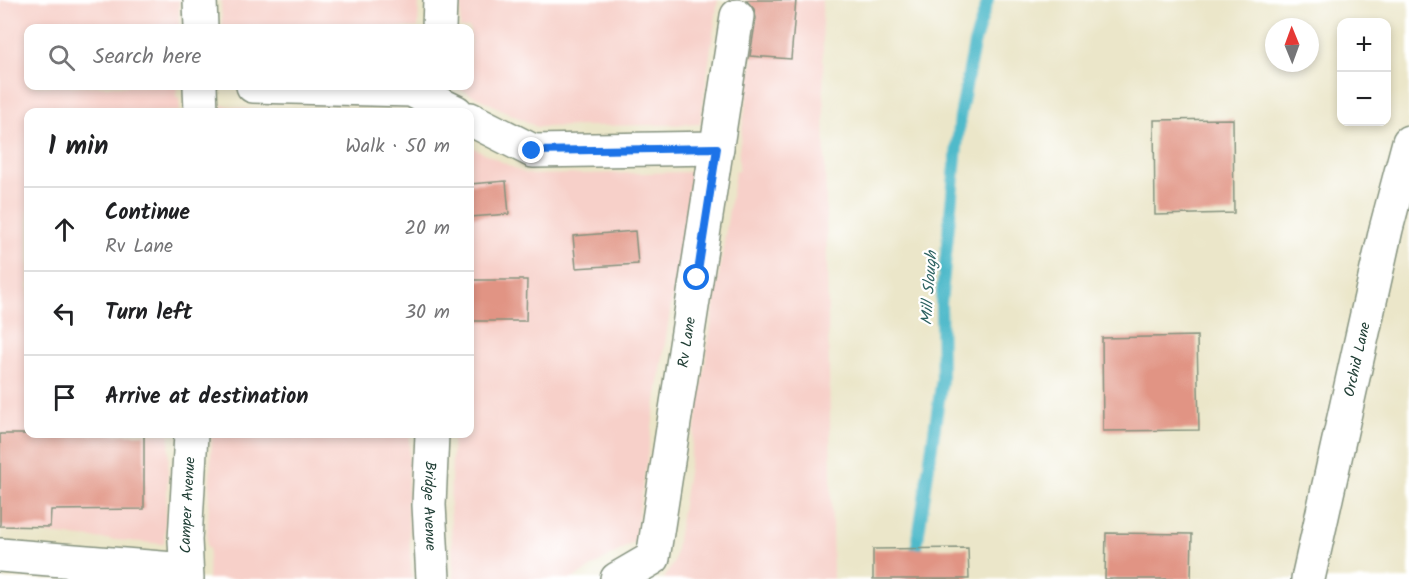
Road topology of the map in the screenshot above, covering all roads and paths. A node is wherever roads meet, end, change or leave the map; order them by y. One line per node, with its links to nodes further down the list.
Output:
1 (200, 0): 4 (street)
2 (440, 0): 5 (street)
3 (737, 16): 13 (street, Rv Lane)
4 (201, 24)
5 (439, 24)
6 (200, 90): 9 (street)
7 (317, 90): 8 (street)
8 (413, 96): 10 (street)
9 (201, 108)
10 (445, 108)
11 (474, 121): 13 (street)
12 (1409, 142): 20 (street, Orchid Lane)
13 (717, 148): 19 (street, Rv Lane)
14 (191, 438): 17 (street, Camper Avenue)
15 (432, 438): 18 (street, Bridge Avenue)
16 (0, 555): 17 (street)
17 (187, 575)
18 (433, 579)
19 (617, 579)
20 (1308, 579)

